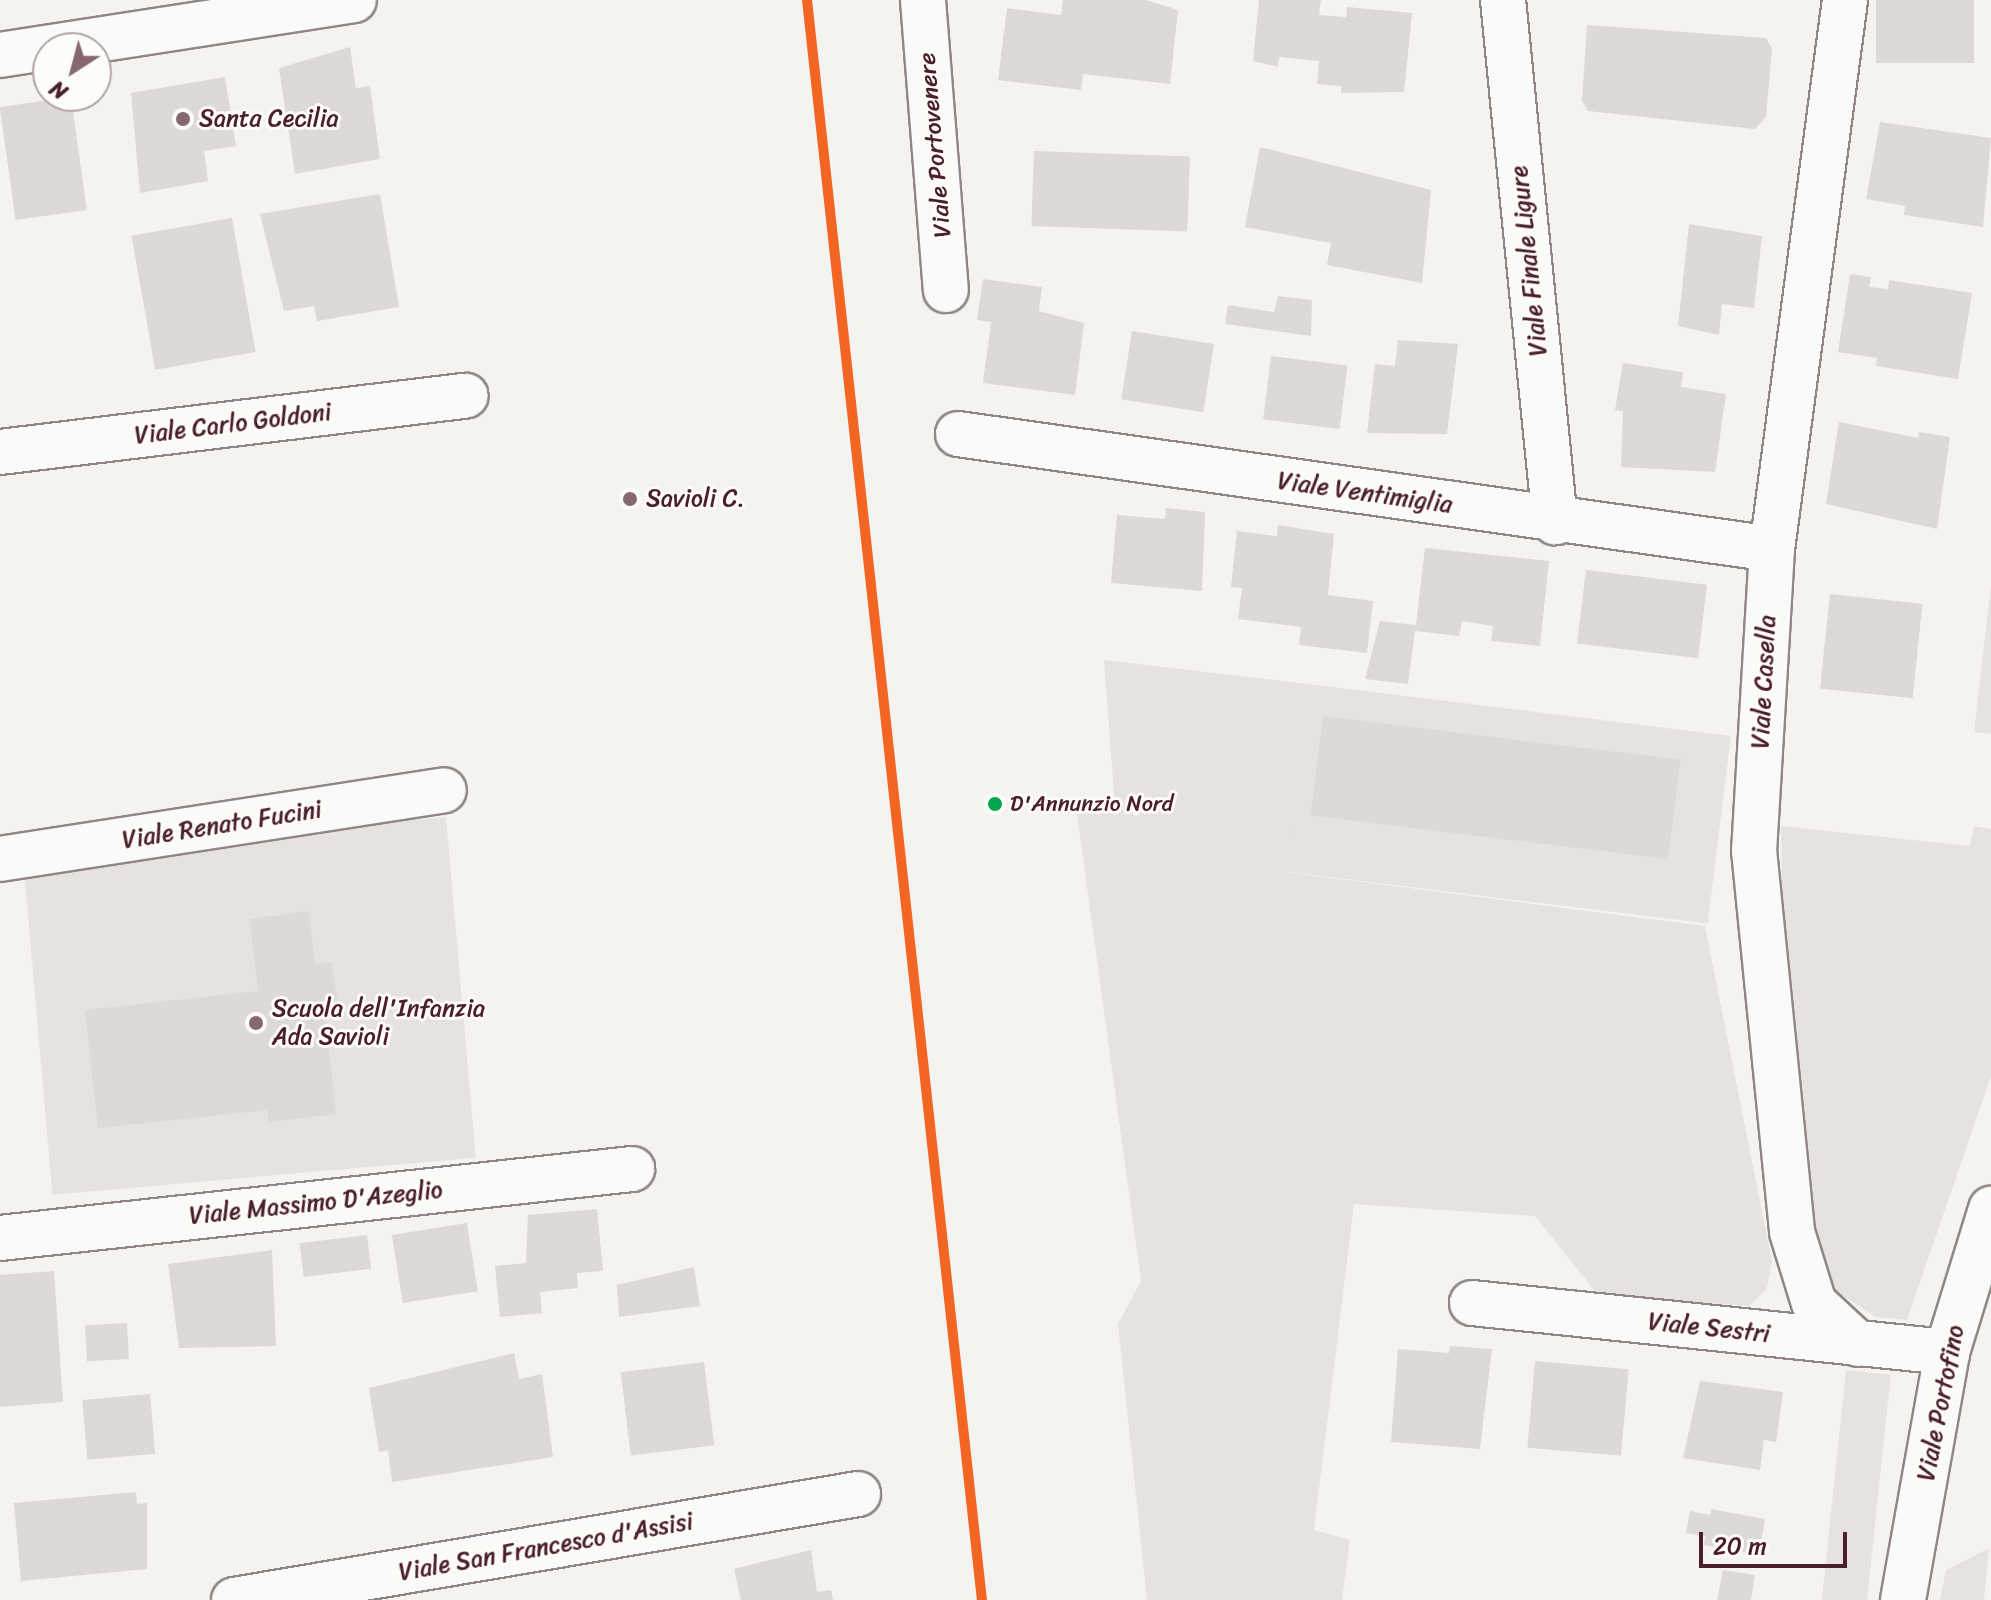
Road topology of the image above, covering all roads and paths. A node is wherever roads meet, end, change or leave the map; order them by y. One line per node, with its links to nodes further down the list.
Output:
1 (354, 0): 5 (street)
2 (923, 0): 6 (street, Viale Portovenere)
3 (1503, 0): 10 (street, Viale Finale Ligure)
4 (1845, 0): 11 (street, Viale Casella)
5 (0, 55)
6 (946, 290)
7 (466, 396): 9 (street, Viale Carlo Goldoni)
8 (958, 434): 10 (street, Viale Ventimiglia)
9 (0, 452)
10 (1555, 522): 11 (street, Viale Ventimiglia)
11 (1772, 549): 18 (street, Viale Casella)
12 (444, 790): 13 (street, Viale Renato Fucini)
13 (0, 859)
14 (632, 1169): 16 (street, Viale Massimo D'Azeglio)
15 (1991, 1209): 19 (street, Viale Portofino)
16 (0, 1238)
17 (1472, 1303): 18 (street, Viale Sestri)
18 (1858, 1344): 19 (street, Viale Sestri)
19 (1947, 1352): 22 (street, Viale Portofino)
20 (858, 1494): 21 (street, Viale San Francesco d'Assisi)
21 (234, 1600)
22 (1903, 1600)

